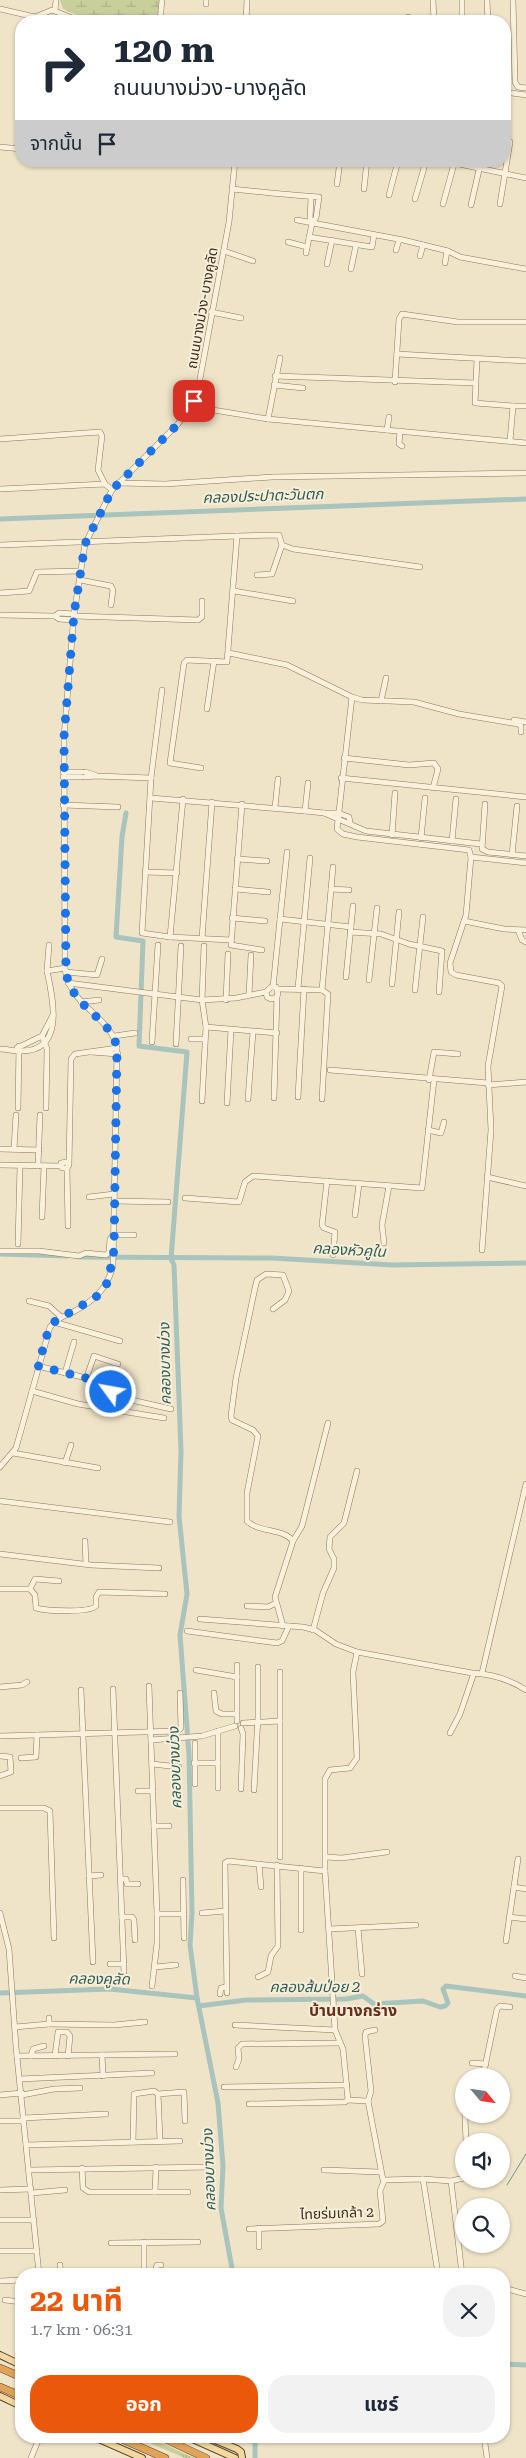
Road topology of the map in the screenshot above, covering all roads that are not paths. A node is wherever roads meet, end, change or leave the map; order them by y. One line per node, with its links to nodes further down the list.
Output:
1 (56, 0): 9 (street)
2 (162, 0): 13 (street)
3 (247, 0): 14 (street)
4 (433, 0): 15 (street)
5 (462, 0): 16 (street)
6 (487, 0): 17 (street)
7 (513, 0): 18 (street)
8 (0, 9): 10 (street)
9 (55, 11): 11 (street); 12 (street)
10 (26, 15)
11 (42, 15)
12 (65, 15)
13 (161, 15)
14 (246, 15)
15 (434, 15)
16 (462, 15)
17 (488, 15)
18 (526, 88)
19 (511, 93): 20 (street)
20 (526, 95)
21 (0, 147): 22 (street)
22 (15, 148)
23 (234, 167): 35 (street, ถนนบางม่วง-บางคูลัด)
24 (339, 167): 34 (street)
25 (366, 167): 36 (street)
26 (396, 167): 37 (street)
27 (424, 167): 39 (street)
28 (453, 167): 40 (street)
29 (468, 167): 31 (street)
30 (506, 167): 32 (street)
31 (477, 169): 32 (street); 42 (street)
32 (505, 174): 33 (street); 41 (street)
33 (526, 178)
34 (337, 184)
35 (232, 189): 38 (street); 54 (street, ถนนบางม่วง-บางคูลัด)
36 (364, 189)
37 (389, 195)
38 (311, 197): 44 (street); 44 (street)
39 (415, 199)
40 (443, 204)
41 (500, 204)
42 (471, 205)
43 (296, 220): 44 (street)
44 (312, 223): 45 (street); 46 (street)
45 (374, 235): 48 (street); 50 (street)
46 (309, 236): 47 (street); 52 (street)
47 (332, 240): 50 (street); 60 (street)
48 (399, 240): 51 (street); 53 (street)
49 (288, 242): 52 (street)
50 (356, 245): 61 (street)
51 (423, 245): 55 (street); 57 (street)
52 (307, 246): 56 (street)
53 (396, 250)
54 (224, 251): 58 (street); 63 (street, ถนนบางม่วง-บางคูลัด)
55 (447, 251): 59 (street); 62 (street)
56 (306, 253)
57 (420, 256)
58 (253, 261)
59 (444, 263)
60 (327, 264)
61 (351, 269)
62 (526, 269)
63 (211, 312): 64 (street); 75 (street, ถนนบางม่วง-บางคูลัด)
64 (241, 318)
65 (526, 322): 66 (street)
66 (397, 354): 68 (street); 71 (street)
67 (280, 358): 70 (street)
68 (477, 360): 69 (street); 72 (street)
69 (526, 361)
70 (275, 376): 71 (street); 73 (street)
71 (395, 382): 72 (street)
72 (475, 383): 76 (street)
73 (274, 385): 74 (street); 79 (street)
74 (303, 388)
75 (192, 404): 79 (street); 87 (street, ถนนบางม่วง-บางคูลัด)
76 (513, 406): 77 (street); 83 (street)
77 (526, 406)
78 (389, 417): 80 (street)
79 (268, 419): 80 (street)
80 (387, 430): 81 (street)
81 (400, 431): 83 (street); 85 (street)
82 (0, 439): 88 (street)
83 (510, 442): 84 (street)
84 (526, 443)
85 (402, 446)
86 (526, 473): 87 (street)
87 (118, 483): 90 (street, ถนนบางม่วง-บางคูลัด)
88 (105, 484): 89 (street); 90 (street)
89 (0, 489)
90 (112, 490): 92 (street, ถนนบางม่วง-บางคูลัด)
91 (237, 536): 92 (street); 94 (street); 99 (street)
92 (86, 540): 93 (street); 96 (street, ถนนบางม่วง-บางคูลัด)
93 (0, 545)
94 (282, 545): 95 (street); 97 (street)
95 (420, 567)
96 (81, 571): 98 (street, ถนนบางม่วง-บางคูลัด); 100 (street)
97 (256, 576)
98 (80, 580): 103 (street); 105 (street, ถนนบางม่วง-บางคูลัด)
99 (234, 591): 102 (street); 106 (street)
100 (0, 593)
101 (202, 601): 105 (street)
102 (294, 601)
103 (112, 605)
104 (0, 615): 105 (street)
105 (74, 617): 118 (street, ถนนบางม่วง-บางคูลัด)
106 (229, 653): 107 (street); 110 (street)
107 (214, 662): 113 (street); 117 (street)
108 (386, 678): 111 (street)
109 (162, 690): 119 (street)
110 (352, 697): 111 (street); 116 (street)
111 (381, 701): 112 (street)
112 (414, 702): 114 (street); 115 (street)
113 (207, 709)
114 (526, 722)
115 (521, 732)
116 (344, 758): 120 (street); 123 (street)
117 (201, 768)
118 (63, 775): 119 (street); 131 (street, ถนนบางม่วง-บางคูลัด)
119 (151, 778): 126 (street)
120 (342, 778): 123 (street); 138 (street)
121 (278, 780): 136 (street)
122 (308, 783): 137 (street)
123 (434, 788): 125 (street)
124 (395, 793): 139 (street)
125 (526, 797)
126 (150, 798): 128 (street); 152 (street)
127 (424, 798): 140 (street)
128 (183, 799): 130 (street); 153 (street)
129 (456, 799): 141 (street)
130 (212, 802): 132 (street); 173 (street)
131 (63, 804): 135 (street); 186 (street, ถนนบางม่วง-บางคูลัด)
132 (242, 804): 136 (street); 148 (street)
133 (485, 804): 142 (street)
134 (516, 806): 144 (street)
135 (118, 807)
136 (275, 807): 137 (street)
137 (305, 810): 138 (street)
138 (337, 815): 139 (street); 146 (street)
139 (392, 835): 140 (street)
140 (421, 838): 141 (street)
141 (452, 841): 142 (street)
142 (481, 844): 144 (street)
143 (286, 852): 163 (street)
144 (512, 855): 145 (street)
145 (526, 856)
146 (471, 857): 150 (street); 166 (street)
147 (310, 858): 165 (street)
148 (237, 859): 149 (street); 155 (street)
149 (267, 861)
150 (526, 863)
151 (332, 867): 154 (street)
152 (145, 872): 153 (street); 172 (street)
153 (177, 873): 172 (street)
154 (331, 888): 156 (street); 167 (street)
155 (235, 889): 157 (street); 162 (street)
156 (348, 890)
157 (268, 892)
158 (353, 906): 168 (street)
159 (377, 908): 171 (street)
160 (399, 912): 175 (street)
161 (423, 917): 181 (street)
162 (232, 918): 164 (street); 174 (street)
163 (280, 919): 165 (street); 192 (street)
164 (265, 921)
165 (304, 921): 167 (street); 193 (street)
166 (464, 921): 169 (street); 228 (street)
167 (328, 924): 168 (street); 194 (street)
168 (351, 929): 171 (street); 188 (street)
169 (518, 930): 170 (street); 176 (street)
170 (526, 930)
171 (374, 933): 175 (street); 189 (street)
172 (170, 937): 173 (street)
173 (202, 938): 174 (street)
174 (231, 940): 182 (street)
175 (397, 940): 181 (street); 191 (street)
176 (526, 942)
177 (49, 945): 187 (street)
178 (158, 945): 198 (street)
179 (181, 946): 201 (street)
180 (204, 946): 203 (street)
181 (420, 946): 195 (street); 197 (street)
182 (262, 950)
183 (228, 954): 204 (street)
184 (251, 954): 199 (street)
185 (102, 959): 186 (street)
186 (65, 970): 187 (street); 190 (street, ถนนบางม่วง-บางคูลัด)
187 (47, 971): 206 (street)
188 (346, 977)
189 (369, 980)
190 (68, 983): 198 (street); 205 (street, ถนนบางม่วง-บางคูลัด)
191 (392, 984)
192 (275, 988): 193 (street); 196 (street); 200 (street)
193 (301, 988): 194 (street); 229 (street)
194 (322, 990): 232 (street)
195 (415, 990)
196 (266, 992): 199 (street); 200 (street)
197 (439, 992)
198 (156, 993): 201 (street); 217 (street)
199 (249, 995): 204 (street)
200 (278, 996): 211 (street)
201 (179, 998): 203 (street); 218 (street)
202 (99, 1000): 205 (street)
203 (202, 1000): 204 (street); 207 (street)
204 (226, 1000)
205 (81, 1002): 213 (street, ถนนบางม่วง-บางคูลัด)
206 (52, 1014): 212 (street); 216 (street)
207 (206, 1027): 208 (street); 215 (street)
208 (231, 1030): 209 (street); 234 (street)
209 (253, 1032): 211 (street); 231 (street)
210 (135, 1033): 213 (street)
211 (277, 1033): 230 (street)
212 (42, 1036): 216 (street); 221 (street)
213 (114, 1036): 219 (street)
214 (191, 1039): 215 (street)
215 (206, 1039): 233 (street)
216 (46, 1042): 221 (street); 236 (street)
217 (152, 1042)
218 (176, 1044)
219 (117, 1048): 222 (street); 223 (street)
220 (0, 1049): 221 (street)
221 (18, 1049): 235 (street)
222 (91, 1052): 223 (street); 245 (street)
223 (118, 1054): 254 (street)
224 (458, 1054): 226 (street)
225 (330, 1070): 226 (street)
226 (432, 1080): 228 (street); 240 (street)
227 (526, 1082): 228 (street)
228 (488, 1084): 248 (street)
229 (298, 1097)
230 (274, 1098)
231 (248, 1099)
232 (322, 1100)
233 (202, 1101)
234 (227, 1103)
235 (18, 1108)
236 (46, 1108)
237 (16, 1115): 242 (street)
238 (40, 1115): 243 (street)
239 (444, 1122): 240 (street)
240 (428, 1130): 251 (street)
241 (0, 1149): 242 (street)
242 (14, 1150): 243 (street)
243 (38, 1150): 247 (street)
244 (0, 1165): 246 (street)
245 (65, 1165): 247 (street); 259 (street)
246 (20, 1166): 247 (street); 263 (street)
247 (41, 1166): 258 (street)
248 (487, 1177): 252 (street); 264 (street)
249 (326, 1181): 250 (street); 255 (street); 266 (street)
250 (359, 1184): 251 (street); 257 (street)
251 (389, 1186): 262 (street)
252 (526, 1186)
253 (89, 1197): 254 (street)
254 (114, 1197): 256 (street); 260 (street)
255 (184, 1198)
256 (168, 1202)
257 (355, 1215)
258 (42, 1217)
259 (68, 1226)
260 (113, 1235): 261 (street); 265 (street); 269 (street)
261 (134, 1235)
262 (384, 1243)
263 (18, 1244)
264 (482, 1250)
265 (0, 1251)
266 (333, 1254)
267 (29, 1302): 269 (street)
268 (273, 1309): 290 (street)
269 (61, 1318): 270 (street)
270 (54, 1322): 271 (street); 274 (street)
271 (120, 1341)
272 (74, 1342): 275 (street)
273 (118, 1364): 276 (street)
274 (38, 1366): 275 (street); 277 (street)
275 (65, 1373): 276 (street)
276 (86, 1379): 278 (street)
277 (32, 1391): 279 (street); 282 (street)
278 (170, 1409)
279 (164, 1418)
280 (328, 1423): 290 (street)
281 (71, 1446): 283 (street)
282 (13, 1453): 283 (street); 284 (street)
283 (65, 1463): 285 (street)
284 (0, 1467)
285 (98, 1468)
286 (357, 1471): 303 (street)
287 (526, 1484): 311 (street)
288 (0, 1501): 289 (street)
289 (170, 1522)
290 (293, 1540): 299 (street)
291 (85, 1541): 293 (street)
292 (0, 1554): 293 (street)
293 (86, 1564): 294 (street)
294 (159, 1568)
295 (59, 1581): 297 (street)
296 (0, 1589): 297 (street)
297 (30, 1589): 298 (street)
298 (165, 1594)
299 (276, 1603): 300 (street); 302 (street)
300 (247, 1606)
301 (200, 1619): 302 (street)
302 (286, 1626): 303 (street); 304 (street)
303 (313, 1630): 305 (street)
304 (187, 1631)
305 (357, 1652): 310 (street); 352 (street)
306 (237, 1665): 312 (street)
307 (258, 1667): 323 (street)
308 (196, 1670): 312 (street)
309 (280, 1672): 322 (street)
310 (474, 1673): 311 (street); 329 (street)
311 (482, 1673): 318 (street)
312 (237, 1677): 321 (street)
313 (27, 1682): 315 (street)
314 (149, 1686): 325 (street)
315 (0, 1687)
316 (113, 1689): 328 (street)
317 (81, 1690): 327 (street)
318 (526, 1690)
319 (180, 1693): 325 (street)
320 (214, 1693): 321 (street)
321 (236, 1714): 324 (street)
322 (280, 1721): 323 (street); 351 (street)
323 (258, 1722): 324 (street); 344 (street)
324 (239, 1725): 326 (street); 343 (street)
325 (151, 1731): 328 (street); 332 (street)
326 (218, 1731): 332 (street); 337 (street)
327 (83, 1733): 328 (street); 330 (street); 359 (street)
328 (115, 1733): 360 (street)
329 (450, 1734)
330 (37, 1735): 331 (street); 335 (street)
331 (0, 1736)
332 (151, 1740): 338 (street)
333 (195, 1743): 336 (street)
334 (0, 1756): 340 (street)
335 (21, 1758)
336 (194, 1763): 337 (street); 341 (street)
337 (218, 1763): 342 (street)
338 (152, 1764): 339 (street); 346 (street)
339 (179, 1767)
340 (0, 1776)
341 (195, 1784)
342 (218, 1788)
343 (241, 1789)
344 (254, 1790)
345 (138, 1791): 346 (street)
346 (153, 1791): 348 (street)
347 (0, 1808): 378 (street)
348 (154, 1826): 349 (street); 369 (street)
349 (169, 1826)
350 (387, 1852): 352 (street)
351 (280, 1857)
352 (326, 1857): 357 (street)
353 (518, 1859): 364 (street)
354 (259, 1864): 355 (street); 363 (street); 366 (street)
355 (277, 1865): 356 (street); 389 (street)
356 (301, 1868): 357 (street); 377 (street)
357 (325, 1871): 376 (street)
358 (101, 1875): 359 (street)
359 (89, 1876): 382 (street)
360 (121, 1879): 362 (street); 371 (street)
361 (183, 1880): 370 (street)
362 (138, 1884)
363 (261, 1886)
364 (514, 1887): 365 (street); 372 (street)
365 (526, 1889)
366 (225, 1911): 368 (street); 393 (street)
367 (0, 1913): 399 (street)
368 (202, 1913)
369 (157, 1914): 370 (street); 385 (street)
370 (184, 1914): 379 (street)
371 (122, 1917): 380 (street); 383 (street)
372 (509, 1917): 373 (street); 381 (street)
373 (526, 1919)
374 (416, 1925): 375 (street)
375 (358, 1928): 376 (street); 388 (street)
376 (330, 1929): 400 (street)
377 (301, 1930)
378 (54, 1938)
379 (184, 1938)
380 (135, 1940)
381 (506, 1941)
382 (93, 1962)
383 (124, 1964): 386 (street); 387 (street)
384 (176, 1965): 385 (street)
385 (155, 1967): 392 (street)
386 (113, 1972)
387 (124, 1972)
388 (362, 1974)
389 (258, 1976)
390 (515, 1976): 391 (street)
391 (526, 1978)
392 (152, 1986)
393 (226, 1987): 394 (street); 395 (street)
394 (227, 1993)
395 (220, 1994)
396 (510, 2007): 412 (street)
397 (145, 2022): 399 (street)
398 (235, 2025): 400 (street)
399 (15, 2027): 408 (street)
400 (335, 2030): 402 (street)
401 (375, 2030): 425 (street)
402 (340, 2043): 413 (street); 418 (street)
403 (44, 2046): 409 (street)
404 (55, 2049): 405 (street); 405 (street); 410 (street)
405 (68, 2053): 407 (street); 410 (street)
406 (175, 2054): 407 (street)
407 (102, 2055): 416 (street)
408 (17, 2056): 409 (street); 417 (street)
409 (31, 2056): 410 (street)
410 (55, 2056)
411 (472, 2063): 412 (street)
412 (486, 2064): 414 (street)
413 (236, 2067)
414 (485, 2068)
415 (152, 2073): 416 (street)
416 (103, 2076): 417 (street)
417 (20, 2079): 421 (street)
418 (347, 2085): 419 (street); 424 (street)
419 (224, 2087)
420 (80, 2088): 421 (street)
421 (22, 2094): 423 (street); 428 (street)
422 (158, 2094): 430 (street); 431 (street); 433 (street)
423 (0, 2095)
424 (348, 2100): 425 (street); 426 (street)
425 (368, 2101): 440 (street)
426 (248, 2104)
427 (106, 2114): 428 (street)
428 (24, 2119): 429 (street); 434 (street)
429 (0, 2121)
430 (185, 2121)
431 (160, 2140): 432 (street); 433 (street)
432 (180, 2141)
433 (134, 2142): 434 (street)
434 (26, 2145): 438 (street)
435 (210, 2167): 437 (street)
436 (82, 2168): 437 (street); 438 (street); 448 (street)
437 (156, 2168): 448 (street)
438 (30, 2170): 447 (street)
439 (324, 2170): 440 (street)
440 (380, 2172): 443 (street)
441 (424, 2179): 443 (street); 444 (street); 466 (street)
442 (455, 2180): 444 (street)
443 (384, 2181): 453 (street, ไทยร่มเกล้า 2)
444 (451, 2181): 467 (street)
445 (0, 2190): 447 (street)
446 (65, 2190): 447 (street)
447 (31, 2191): 451 (street)
448 (155, 2192): 449 (street)
449 (188, 2192)
450 (0, 2220): 451 (street)
451 (34, 2220): 459 (street)
452 (249, 2228): 453 (street, ไทยร่มเกล้า 2)
453 (259, 2228): 457 (street)
454 (111, 2242): 455 (street)
455 (144, 2242): 456 (street); 464 (street)
456 (198, 2242)
457 (259, 2247)
458 (0, 2251): 459 (street)
459 (37, 2251): 462 (street)
460 (60, 2265): 463 (street)
461 (161, 2265): 465 (street)
462 (38, 2268)
463 (60, 2268)
464 (144, 2268)
465 (155, 2268)
466 (437, 2268)
467 (461, 2268)
468 (15, 2280): 469 (street)
469 (0, 2281)
470 (510, 2290): 471 (street)
471 (526, 2294)
472 (6, 2300): 473 (street)
473 (15, 2301)
474 (0, 2355): 475 (main road)
475 (15, 2361)
476 (0, 2368): 477 (highway)
477 (15, 2374)
478 (0, 2386): 479 (highway)
479 (15, 2393)
480 (0, 2396): 481 (main road)
481 (15, 2403)
482 (37, 2443): 490 (street)
483 (107, 2443): 489 (main road)
484 (131, 2443): 492 (highway)
485 (174, 2443): 493 (highway)
486 (202, 2443): 494 (main road)
487 (223, 2443): 495 (main road)
488 (485, 2443): 496 (street)
489 (134, 2456): 491 (main road)
490 (31, 2458)
491 (142, 2458)
492 (165, 2458)
493 (206, 2458)
494 (235, 2458)
495 (242, 2458)
496 (486, 2458)

